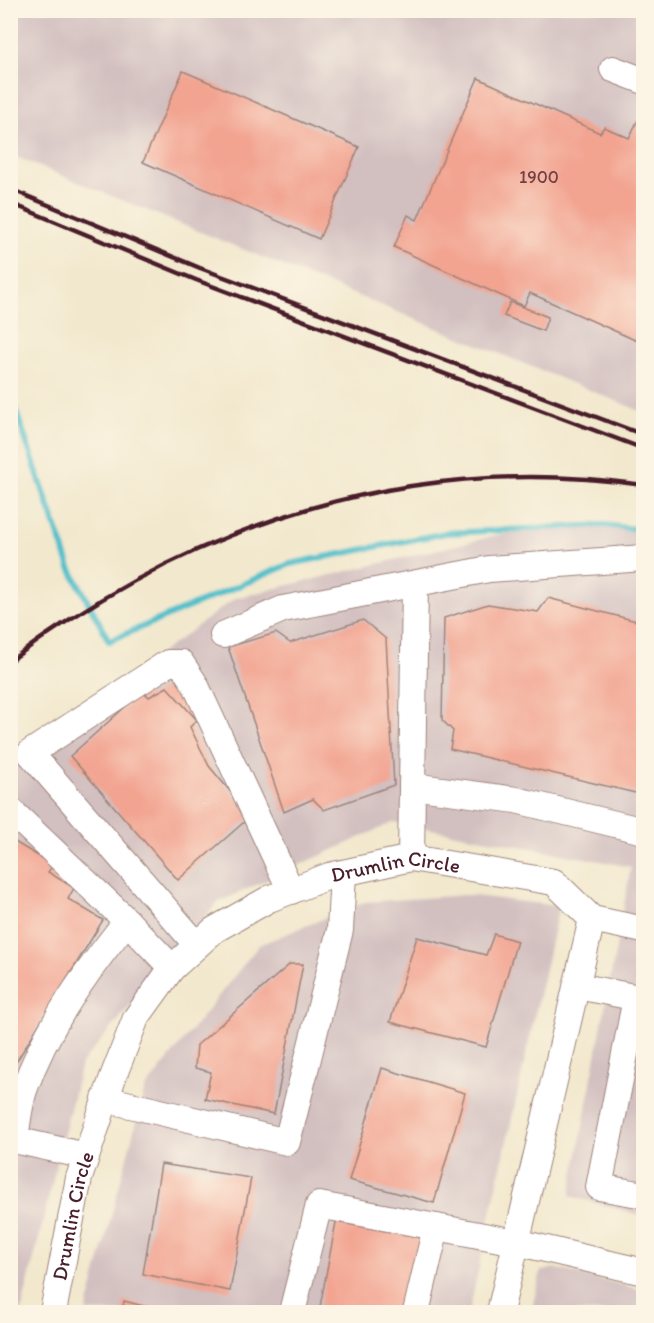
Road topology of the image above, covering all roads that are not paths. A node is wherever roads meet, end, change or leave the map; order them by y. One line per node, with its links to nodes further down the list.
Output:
1 (614, 69): 2 (street)
2 (644, 81)
3 (644, 558): 4 (street)
4 (415, 584): 5 (street); 6 (street)
5 (223, 635)
6 (412, 786): 8 (street); 9 (street)
7 (10, 810): 13 (street)
8 (644, 831)
9 (411, 858): 10 (street, Drumlin Circle); 12 (street, Drumlin Circle)
10 (343, 873): 11 (street, Drumlin Circle); 19 (street)
11 (291, 891): 15 (street, Drumlin Circle); 15 (street)
12 (592, 919): 14 (street); 17 (street)
13 (127, 921): 16 (street); 20 (street)
14 (644, 930)
15 (197, 945): 16 (street, Drumlin Circle)
16 (172, 968): 19 (street, Drumlin Circle)
17 (577, 986): 18 (street); 24 (street)
18 (640, 998): 22 (street)
19 (105, 1099): 21 (street, Drumlin Circle)
20 (13, 1140): 21 (street)
21 (86, 1156): 26 (street, Drumlin Circle)
22 (644, 1195)
23 (436, 1227): 24 (street); 27 (street); 28 (street)
24 (516, 1242): 25 (street); 29 (street)
25 (644, 1272)
26 (53, 1312)
27 (292, 1312)
28 (416, 1312)
29 (500, 1312)

